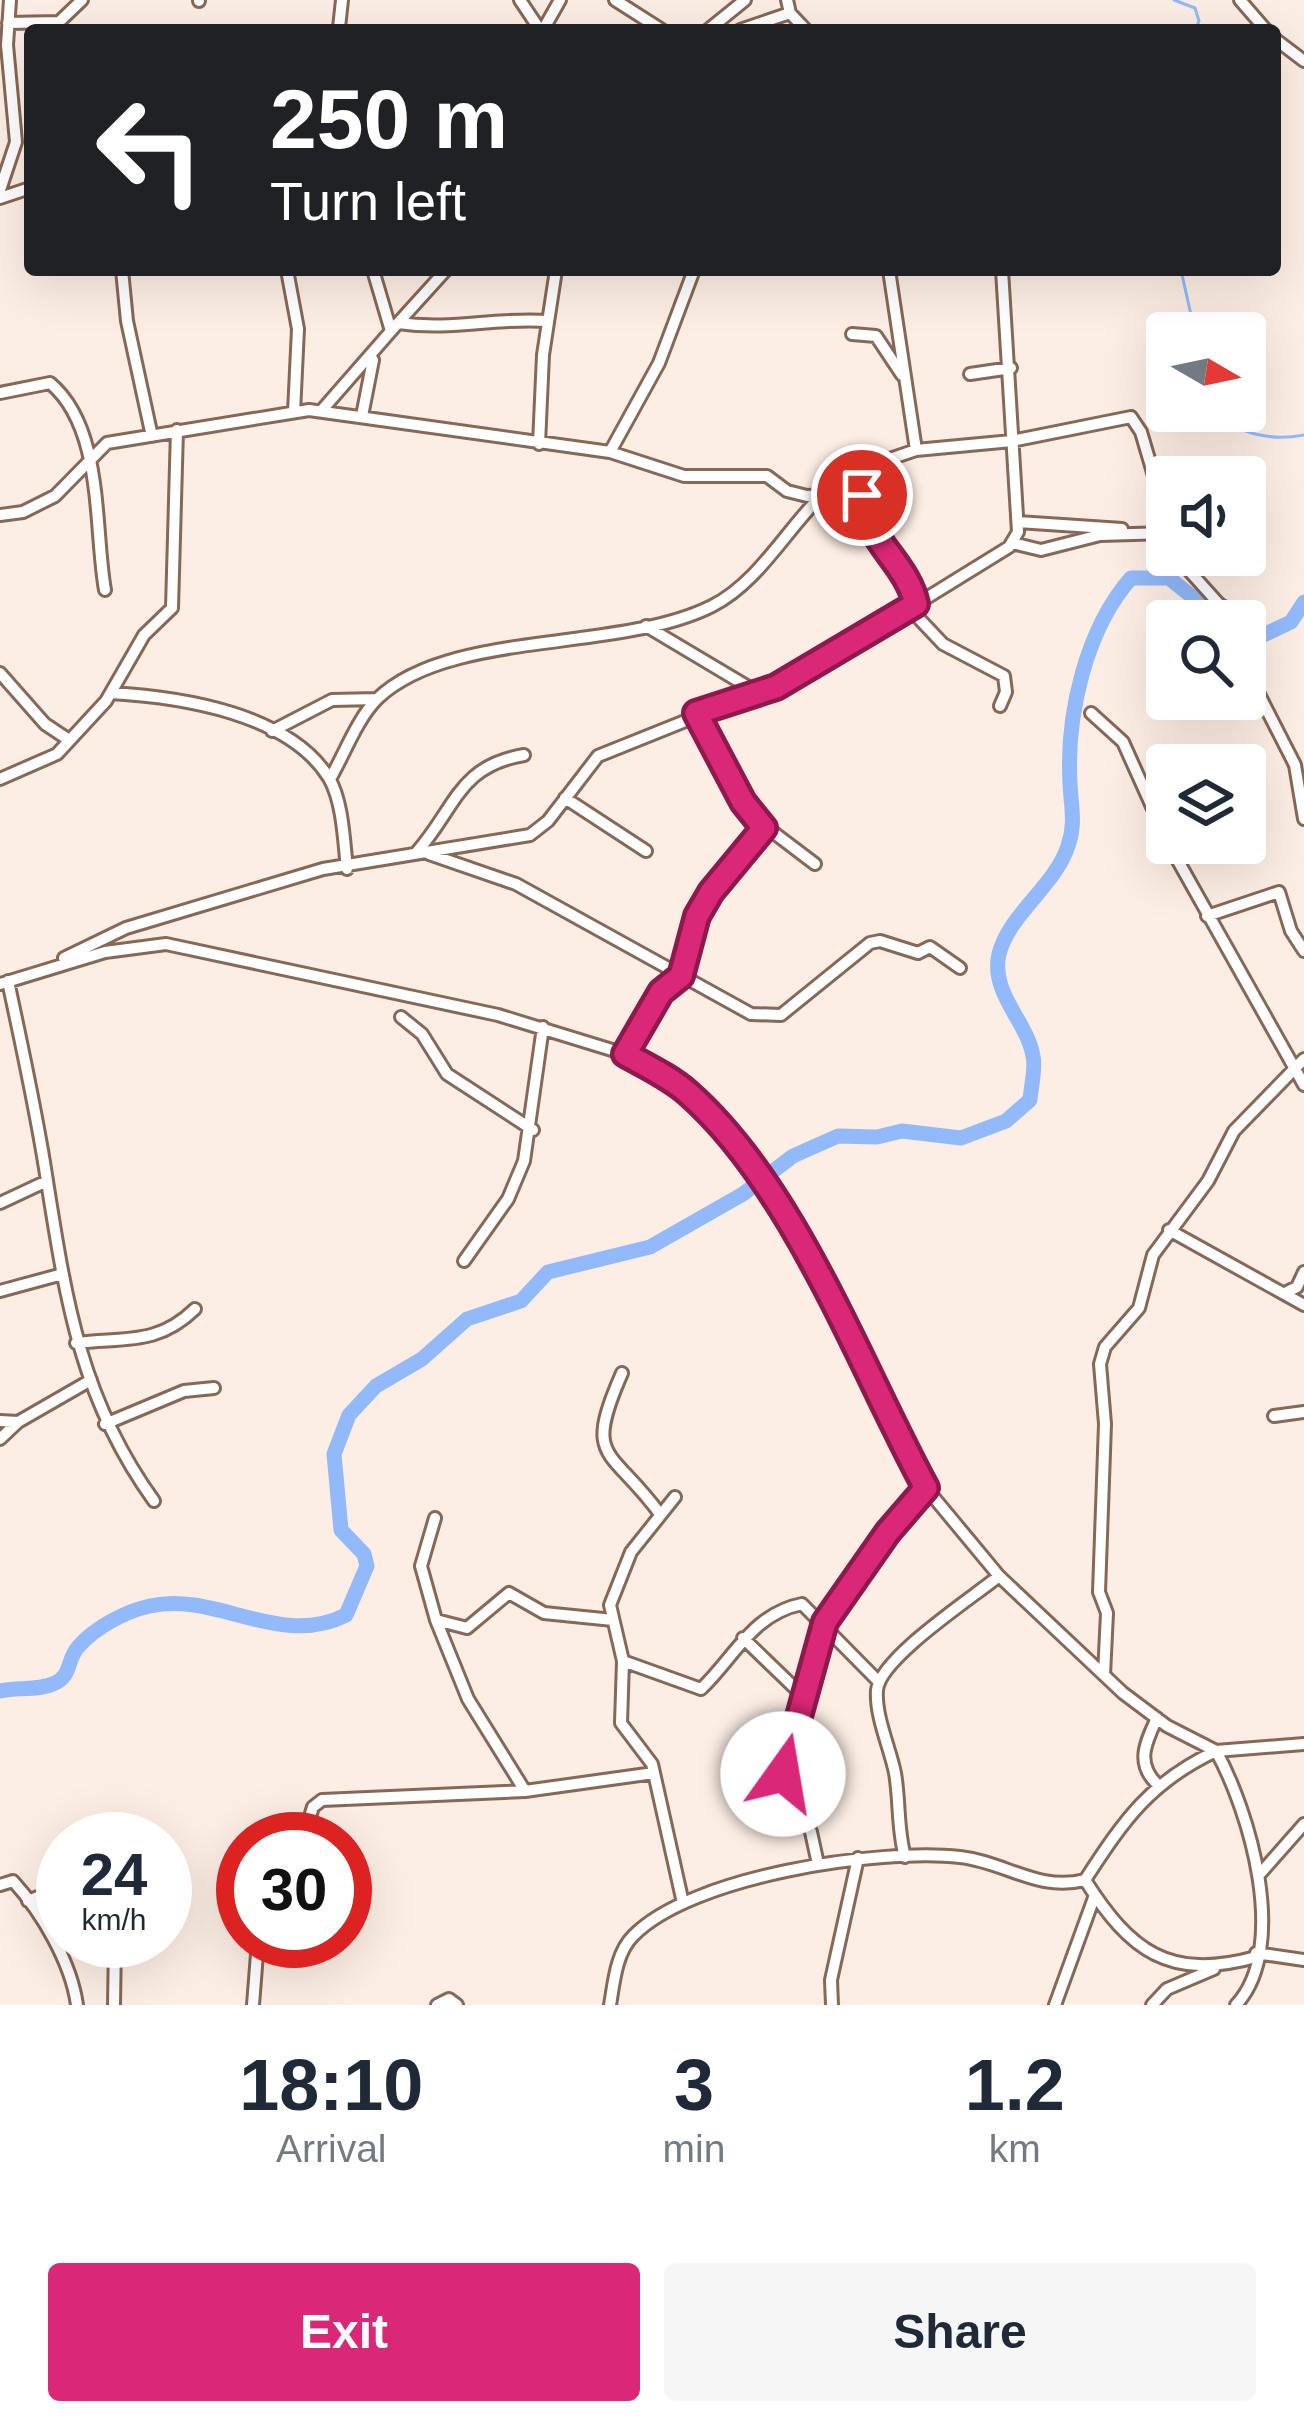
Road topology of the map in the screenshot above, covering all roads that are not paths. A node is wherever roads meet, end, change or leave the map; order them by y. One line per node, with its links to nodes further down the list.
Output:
1 (10, 0): 7 (street)
2 (82, 0): 7 (street)
3 (615, 0): 8 (street)
4 (745, 0): 9 (street)
5 (1240, 0): 11 (street)
6 (789, 6): 10 (street)
7 (8, 23): 12 (street)
8 (653, 24)
9 (715, 24)
10 (752, 24)
11 (1261, 24)
12 (0, 194)
13 (123, 276): 33 (street)
14 (288, 276): 30 (street)
15 (376, 276): 22 (street)
16 (441, 276): 22 (street)
17 (555, 276): 21 (street)
18 (692, 276): 37 (street)
19 (890, 276): 27 (street)
20 (1003, 276): 25 (street)
21 (548, 321): 22 (street); 35 (street)
22 (395, 327): 24 (street)
23 (851, 334): 27 (street)
24 (375, 354): 29 (street); 31 (street)
25 (1011, 368): 26 (street); 34 (street)
26 (970, 374)
27 (902, 375): 36 (street)
28 (0, 393): 38 (street)
29 (322, 410): 30 (street); 31 (street)
30 (294, 412): 32 (street)
31 (362, 416): 35 (street)
32 (177, 430): 33 (street); 53 (street)
33 (151, 432): 38 (street)
34 (1012, 441): 36 (street); 39 (street); 43 (street)
35 (539, 444): 37 (street)
36 (916, 450): 40 (street)
37 (610, 452): 41 (street)
38 (90, 457): 42 (street); 48 (street)
39 (1146, 458)
40 (875, 464): 41 (street); 50 (street)
41 (822, 495): 51 (street)
42 (0, 515)
43 (1018, 522): 44 (street); 46 (street)
44 (1132, 532): 45 (street); 46 (street)
45 (1146, 532)
46 (1012, 543): 50 (street)
47 (1197, 576): 49 (street)
48 (105, 590)
49 (1221, 600)
50 (912, 606): 54 (street); 56 (street)
51 (646, 626): 54 (street); 55 (street)
52 (0, 673): 61 (street)
53 (111, 693): 60 (street); 61 (street)
54 (760, 694): 58 (street)
55 (377, 699): 60 (street); 64 (street)
56 (1000, 706)
57 (1266, 708): 67 (street)
58 (696, 713): 66 (street); 68 (street)
59 (1091, 713): 65 (street)
60 (272, 731): 64 (street)
61 (69, 740): 63 (street)
62 (524, 755): 70 (street)
63 (0, 779)
64 (330, 779): 73 (street)
65 (1146, 793)
66 (565, 798): 69 (street); 70 (street)
67 (1303, 813)
68 (764, 828): 71 (street); 78 (street)
69 (646, 851)
70 (419, 854): 73 (street); 78 (street)
71 (815, 864)
72 (1180, 864): 74 (street)
73 (347, 869): 76 (street)
74 (1207, 916): 75 (street); 84 (street)
75 (1304, 951)
76 (53, 965): 79 (street); 81 (street)
77 (960, 968): 78 (street)
78 (681, 976): 82 (street)
79 (4, 982): 87 (street)
80 (401, 1017): 86 (street)
81 (543, 1027): 82 (street); 86 (street)
82 (625, 1054): 107 (street)
83 (1304, 1059): 84 (street)
84 (1294, 1070): 85 (street); 89 (street)
85 (1304, 1085)
86 (533, 1130): 90 (street)
87 (47, 1181): 88 (street); 92 (street)
88 (0, 1203)
89 (1168, 1230): 94 (street); 118 (street)
90 (464, 1261)
91 (1304, 1272): 94 (street)
92 (59, 1275): 93 (street); 97 (street)
93 (0, 1291)
94 (1287, 1292): 95 (street)
95 (1304, 1305)
96 (194, 1310): 97 (street)
97 (76, 1343): 99 (street)
98 (622, 1373): 110 (street)
99 (91, 1380): 104 (street); 105 (street)
100 (214, 1388): 105 (street)
101 (1304, 1412): 102 (street)
102 (1274, 1416)
103 (0, 1421): 104 (street)
104 (18, 1422): 106 (street)
105 (105, 1424): 109 (street)
106 (0, 1439)
107 (926, 1488): 112 (street); 115 (street)
108 (676, 1497): 110 (street)
109 (154, 1501)
110 (660, 1514): 114 (street)
111 (435, 1518): 113 (street)
112 (999, 1576): 118 (street); 119 (street)
113 (436, 1620): 114 (street); 126 (street)
114 (614, 1620): 117 (street)
115 (825, 1622): 116 (street); 119 (street); 120 (street)
116 (743, 1638): 117 (street); 120 (street)
117 (623, 1661): 124 (street)
118 (1104, 1675): 121 (street)
119 (878, 1681): 129 (street)
120 (802, 1694): 131 (street)
121 (1157, 1718): 123 (street); 125 (street)
122 (1304, 1744): 123 (street)
123 (1216, 1750): 125 (street); 132 (street)
124 (654, 1774): 126 (street); 138 (street)
125 (1157, 1784): 133 (street)
126 (525, 1791): 127 (street)
127 (311, 1812)
128 (1304, 1824): 132 (street)
129 (905, 1857): 130 (street); 133 (street)
130 (858, 1858): 131 (street); 150 (street)
131 (818, 1864): 138 (street)
132 (1259, 1876): 139 (street)
133 (1085, 1880): 135 (street)
134 (0, 1886): 137 (street)
135 (1095, 1895): 143 (street); 151 (street)
136 (36, 1898): 137 (street)
137 (28, 1901): 144 (street)
138 (683, 1904): 149 (street)
139 (1256, 1955): 140 (street); 143 (street); 153 (street)
140 (1304, 1960)
141 (115, 1968): 145 (street)
142 (256, 1968): 146 (street)
143 (1217, 1968): 152 (street)
144 (77, 2005)
145 (114, 2005)
146 (253, 2005)
147 (437, 2005): 148 (street)
148 (457, 2005)
149 (610, 2005)
150 (832, 2005)
151 (1055, 2005)
152 (1152, 2005)
153 (1236, 2005)

